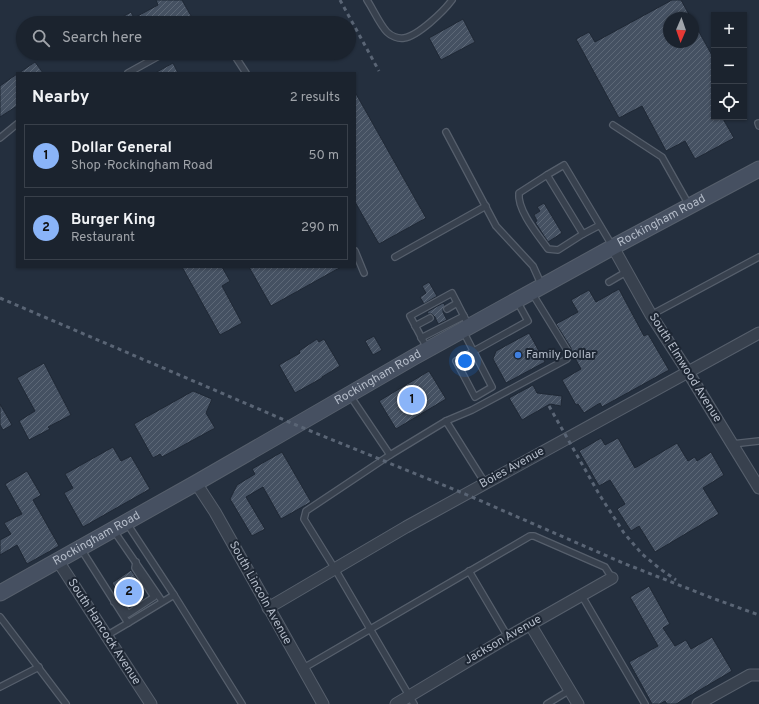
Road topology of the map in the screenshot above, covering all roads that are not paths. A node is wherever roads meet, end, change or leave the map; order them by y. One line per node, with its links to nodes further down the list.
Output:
1 (367, 0): 2 (lane)
2 (452, 0)
3 (151, 60): 5 (lane)
4 (238, 60): 6 (lane)
5 (130, 72)
6 (245, 72)
7 (16, 125): 10 (lane)
8 (613, 125): 14 (lane)
9 (446, 132): 13 (lane)
10 (0, 138)
11 (759, 169): 14 (street, Rockingham Road)
12 (547, 175): 15 (lane); 16 (lane); 16 (lane)
13 (486, 206): 20 (lane); 24 (lane)
14 (690, 207): 17 (street, Rockingham Road)
15 (600, 225): 16 (lane); 17 (lane)
16 (583, 234)
17 (613, 247): 21 (street, South Elmwood Avenue); 24 (street, Rockingham Road)
18 (356, 253): 22 (lane)
19 (759, 257): 28 (lane)
20 (395, 258)
21 (626, 272): 23 (lane); 28 (street, South Elmwood Avenue)
22 (364, 273)
23 (609, 282)
24 (537, 289): 25 (street, Rockingham Road); 37 (lane)
25 (517, 300): 30 (street, Rockingham Road); 34 (lane)
26 (457, 303): 27 (lane); 30 (lane); 31 (lane)
27 (446, 309)
28 (651, 315): 35 (street, South Elmwood Avenue)
29 (430, 318): 31 (lane)
30 (465, 324): 33 (street, Rockingham Road); 34 (lane)
31 (415, 326): 33 (lane)
32 (759, 333): 35 (street, Boies Avenue)
33 (424, 344): 36 (street, Rockingham Road)
34 (473, 352): 34 (lane)
35 (688, 372): 39 (street, South Elmwood Avenue); 42 (street, Boies Avenue)
36 (349, 394): 40 (lane); 41 (street, Rockingham Road)
37 (446, 421): 40 (lane); 42 (lane)
38 (759, 441): 39 (lane)
39 (732, 444): 43 (street, South Elmwood Avenue)
40 (390, 455): 49 (lane)
41 (196, 483): 44 (street, Rockingham Road); 57 (street, South Lincoln Avenue)
42 (485, 483): 49 (street, Boies Avenue)
43 (759, 488)
44 (126, 522): 45 (street, Rockingham Road); 53 (lane)
45 (113, 530): 46 (street, Rockingham Road); 48 (lane)
46 (80, 548): 47 (street, Rockingham Road); 56 (lane)
47 (58, 561): 52 (street, Rockingham Road); 62 (street, South Hancock Avenue)
48 (136, 562): 55 (lane); 56 (lane)
49 (335, 569): 57 (street, Boies Avenue); 61 (lane)
50 (469, 571): 51 (lane); 61 (lane); 63 (lane)
51 (612, 578): 54 (street, Jackson Avenue)
52 (0, 593)
53 (174, 595): 55 (lane); 72 (lane)
54 (582, 596): 60 (street, Jackson Avenue); 77 (lane)
55 (162, 601): 59 (lane)
56 (114, 602): 59 (lane)
57 (268, 608): 65 (street, South Lincoln Avenue)
58 (0, 617): 64 (lane)
59 (128, 623): 62 (lane)
60 (530, 624): 63 (street, Jackson Avenue); 68 (street)
61 (371, 629): 65 (lane); 69 (lane)
62 (106, 636): 71 (street, South Hancock Avenue)
63 (508, 637): 69 (street, Jackson Avenue)
64 (39, 668): 67 (lane); 70 (lane)
65 (302, 669): 73 (street, South Lincoln Avenue)
66 (759, 675): 78 (street)
67 (0, 687)
68 (570, 690): 75 (lane); 76 (street)
69 (412, 700): 74 (street, Jackson Avenue)
70 (66, 704)
71 (151, 704)
72 (242, 704)
73 (323, 704)
74 (396, 704)
75 (547, 704)
76 (578, 704)
77 (645, 704)
78 (698, 704)

